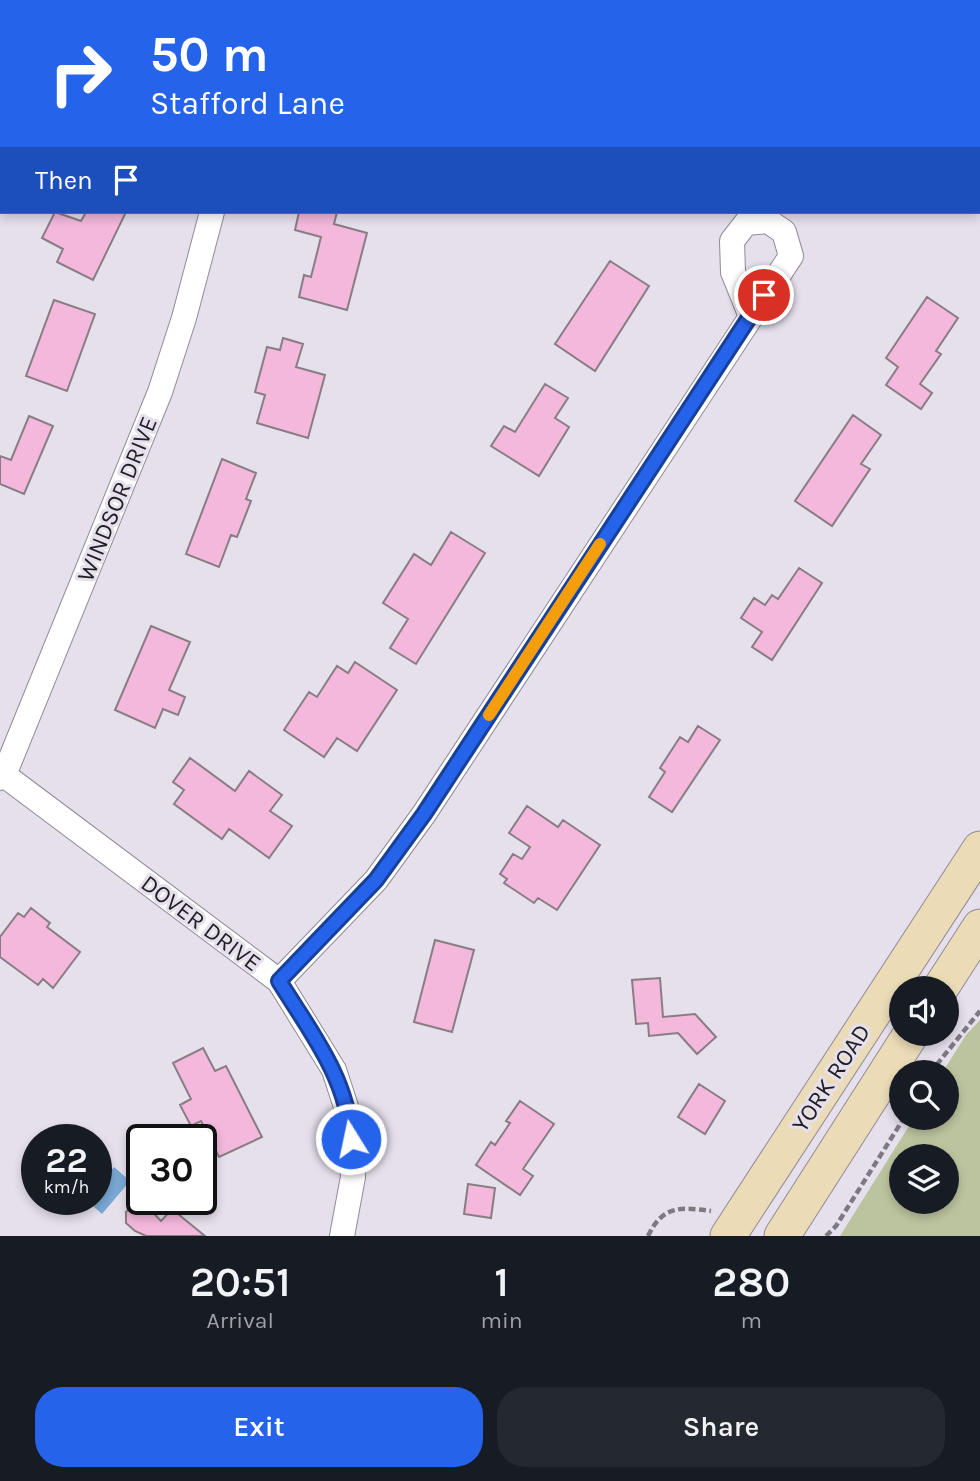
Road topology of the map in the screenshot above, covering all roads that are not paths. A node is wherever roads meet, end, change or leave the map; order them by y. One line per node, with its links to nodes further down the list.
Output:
1 (211, 214): 3 (street, WINDSOR DRIVE)
2 (750, 314): 7 (street)
3 (2, 777): 7 (street, DOVER DRIVE)
4 (980, 849): 9 (main road, YORK ROAD)
5 (980, 927): 6 (main road)
6 (948, 976)
7 (279, 981): 10 (street, DOVER DRIVE)
8 (903, 1046): 11 (main road, YORK ROAD)
9 (722, 1224)
10 (342, 1236)
11 (782, 1236)

